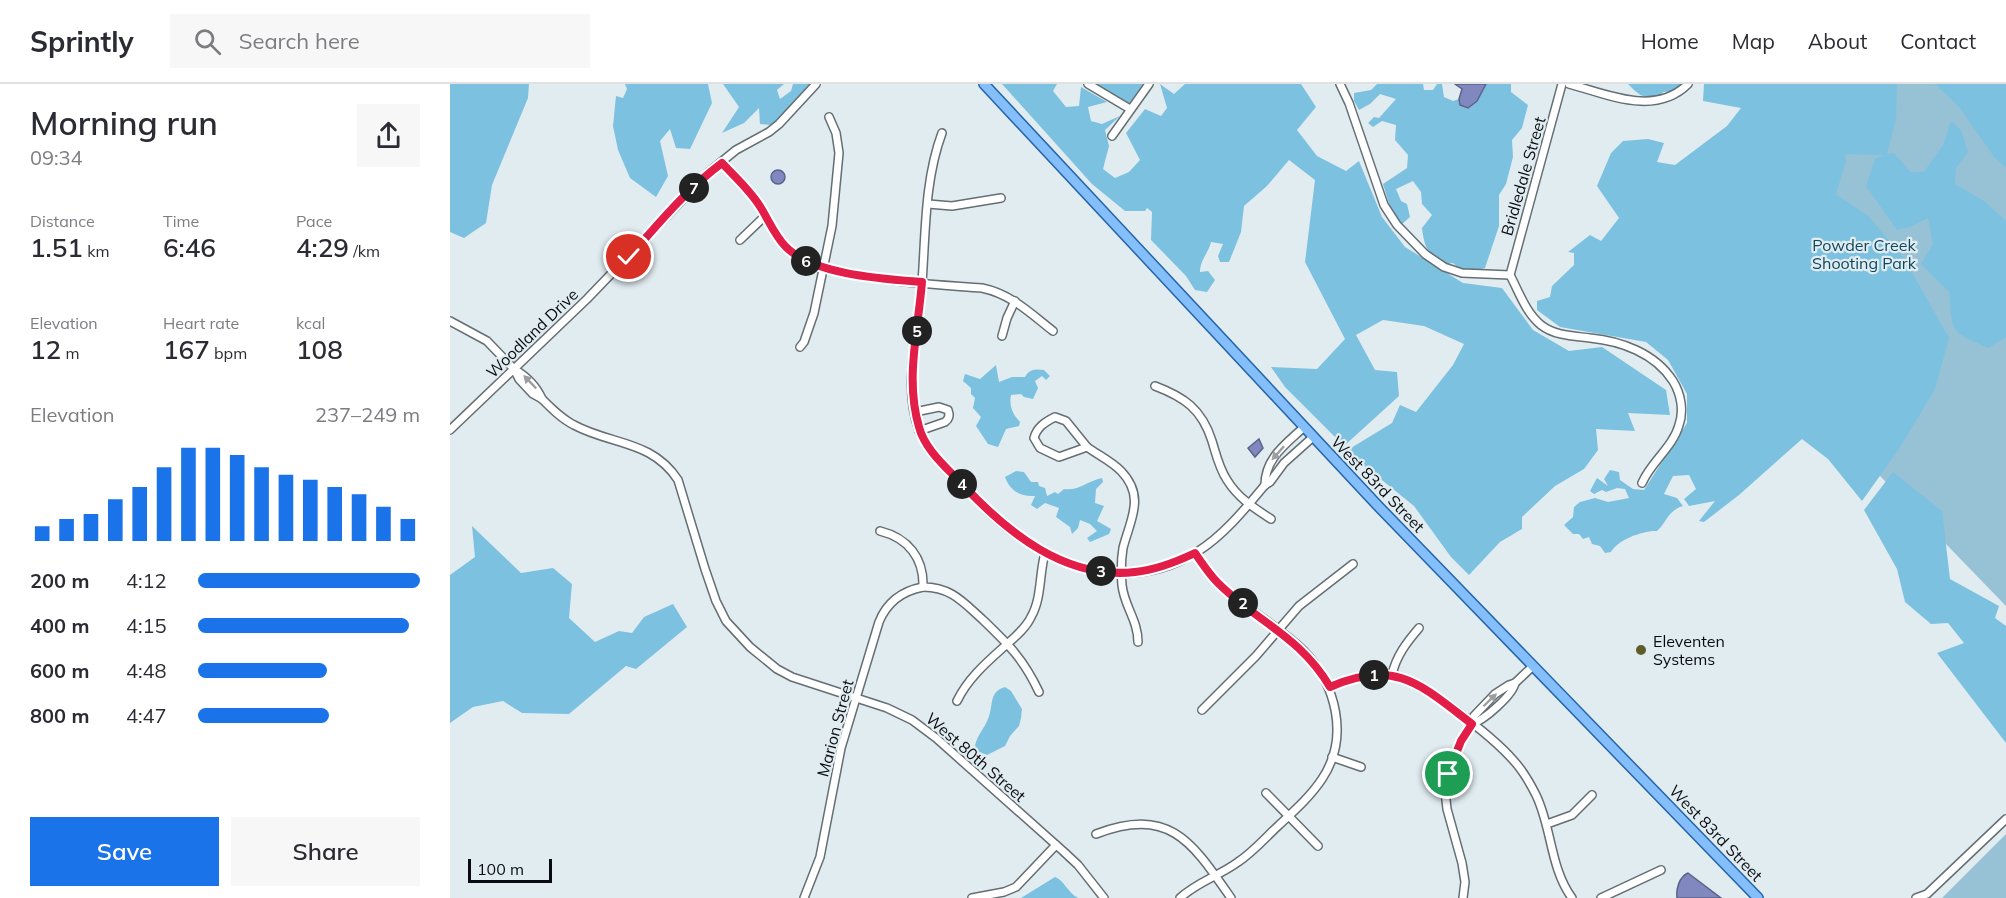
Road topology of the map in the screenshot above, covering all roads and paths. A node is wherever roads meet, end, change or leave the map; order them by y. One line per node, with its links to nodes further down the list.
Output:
1 (816, 84): 13 (street, Woodland Drive)
2 (984, 84): 29 (main road, West 83rd Street)
3 (1089, 84): 9 (street)
4 (1149, 84): 9 (street)
5 (1340, 84): 19 (street)
6 (1562, 84): 19 (street, Bridledale Street)
7 (1569, 84): 8 (street)
8 (1688, 84)
9 (1130, 109): 12 (street)
10 (829, 117): 18 (street)
11 (942, 133): 15 (street)
12 (1112, 136)
13 (722, 163): 16 (street); 26 (street, Woodland Drive)
14 (1001, 198): 15 (street)
15 (928, 204): 20 (street)
16 (765, 216): 17 (street); 18 (street)
17 (740, 240)
18 (824, 267): 20 (street); 25 (street)
19 (1510, 275): 34 (street)
20 (922, 282): 21 (street); 28 (street)
21 (1015, 301): 23 (street); 24 (street)
22 (450, 321): 26 (street)
23 (1053, 331)
24 (1002, 336)
25 (800, 348)
26 (514, 369): 30 (street, Woodland Drive); 52 (street, West 80th Street)
27 (1155, 386): 36 (street)
28 (915, 412): 31 (street); 31 (street)
29 (1304, 427): 32 (main road, West 83rd Street); 35 (street, one-way to 35)
30 (450, 430)
31 (919, 431): 39 (street)
32 (1312, 436): 35 (street); 48 (main road, West 83rd Street)
33 (1087, 447): 33 (street); 42 (street)
34 (1642, 483)
35 (1265, 485): 36 (street)
36 (1248, 504): 37 (street); 40 (street)
37 (1271, 519)
38 (880, 531): 43 (street)
39 (1045, 553): 42 (street); 47 (street)
40 (1195, 553): 42 (street); 45 (street)
41 (1353, 564): 45 (street)
42 (1122, 573): 46 (street)
43 (923, 587): 47 (street); 52 (street, Marion Street)
44 (1419, 628): 49 (street)
45 (1278, 630): 50 (street); 54 (street)
46 (1138, 642)
47 (1008, 643): 51 (street); 53 (street)
48 (1533, 666): 55 (street, one-way to 48); 77 (main road, West 83rd Street)
49 (1392, 675): 50 (street); 55 (street)
50 (1330, 687): 56 (street)
51 (1039, 692)
52 (856, 698): 64 (street, West 80th Street); 69 (street, Marion Street)
53 (957, 701)
54 (1202, 710)
55 (1472, 724): 62 (street); 74 (street)
56 (1332, 757): 57 (street); 60 (street)
57 (1361, 767)
58 (1266, 793): 60 (street)
59 (1592, 795): 62 (street)
60 (1288, 816): 65 (street); 67 (street)
61 (2006, 819): 68 (street)
62 (1547, 824): 75 (street)
63 (1096, 834): 67 (street)
64 (1056, 845): 70 (street); 71 (street, West 80th Street)
65 (1318, 846)
66 (1661, 870): 76 (street)
67 (1215, 875): 72 (street); 73 (street)
68 (1927, 896): 78 (street)
69 (804, 898)
70 (972, 898)
71 (1104, 898)
72 (1180, 898)
73 (1231, 898)
74 (1463, 898)
75 (1572, 898)
76 (1601, 898)
77 (1758, 898)
78 (1916, 898)

